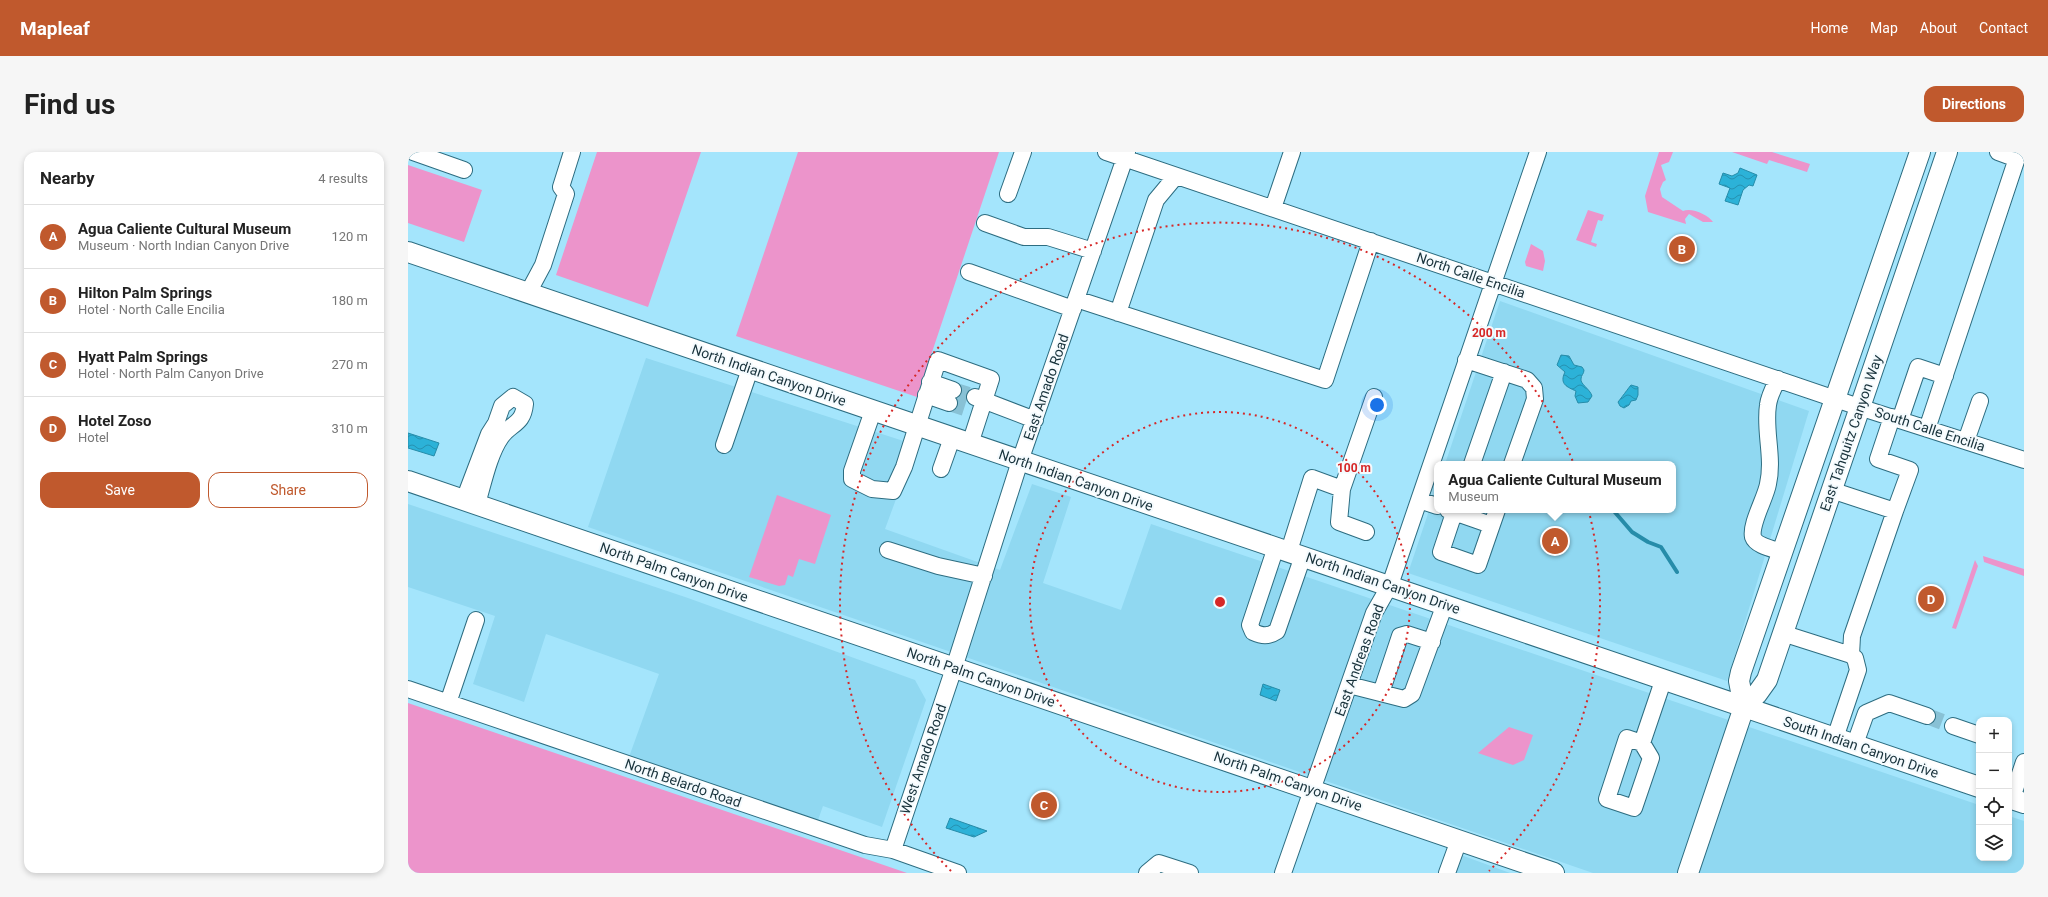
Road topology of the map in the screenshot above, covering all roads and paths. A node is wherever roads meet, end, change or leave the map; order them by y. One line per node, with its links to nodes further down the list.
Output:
1 (413, 152): 12 (street)
2 (572, 152): 22 (street)
3 (1023, 152): 14 (street)
4 (1106, 152): 10 (street, North Calle Encilia)
5 (1292, 152): 15 (street)
6 (1538, 152): 21 (street, East Andreas Road)
7 (1920, 152): 33 (main road, East Tahquitz Canyon Way)
8 (1947, 152): 36 (main road, East Tahquitz Canyon Way)
9 (1998, 152): 11 (street)
10 (1126, 155): 13 (street, North Calle Encilia); 18 (street, East Amado Road)
11 (2018, 155): 28 (street)
12 (464, 170)
13 (1176, 176): 15 (street, North Calle Encilia); 24 (street)
14 (1008, 194)
15 (1273, 208): 17 (street, North Calle Encilia)
16 (986, 223): 18 (street)
17 (1371, 241): 21 (street, North Calle Encilia); 24 (street)
18 (1093, 251): 23 (street, East Amado Road)
19 (408, 252): 22 (main road, North Indian Canyon Drive)
20 (969, 272): 23 (street)
21 (1493, 282): 25 (street, East Andreas Road); 29 (street, North Calle Encilia)
22 (528, 294): 26 (main road, North Indian Canyon Drive)
23 (1075, 304): 24 (street); 39 (street, East Amado Road)
24 (1118, 313)
25 (1466, 360): 27 (street); 54 (street, East Andreas Road)
26 (750, 369): 37 (main road, North Indian Canyon Drive); 45 (street)
27 (1504, 372): 48 (street); 49 (street)
28 (1945, 376): 38 (street); 42 (street)
29 (1778, 379): 33 (street, North Calle Encilia); 64 (street)
30 (928, 389): 31 (street); 35 (street); 41 (street)
31 (951, 396)
32 (1374, 397): 52 (street)
33 (1835, 399): 36 (street, South Calle Encilia); 64 (main road, East Tahquitz Canyon Way)
34 (1980, 401): 44 (street)
35 (978, 405): 39 (street); 43 (street)
36 (1859, 407): 38 (street, South Calle Encilia); 53 (main road, East Tahquitz Canyon Way)
37 (873, 411): 41 (main road, North Indian Canyon Drive); 41 (street)
38 (1896, 419): 42 (street, South Calle Encilia); 57 (street)
39 (1035, 420): 47 (street, East Amado Road)
40 (503, 426): 55 (street)
41 (916, 426): 43 (main road, North Indian Canyon Drive)
42 (1927, 429): 44 (street, South Calle Encilia)
43 (961, 441): 47 (main road, North Indian Canyon Drive); 50 (street)
44 (1966, 441): 46 (street, South Calle Encilia)
45 (724, 445)
46 (2024, 460)
47 (1020, 461): 63 (main road, North Indian Canyon Drive); 65 (street, East Amado Road)
48 (1473, 461)
49 (1513, 461)
50 (941, 469)
51 (408, 481): 55 (main road, North Palm Canyon Drive)
52 (1342, 489): 61 (street); 63 (street)
53 (1831, 490): 57 (street); 69 (main road, East Tahquitz Canyon Way)
54 (1419, 500): 56 (street); 66 (street, East Andreas Road)
55 (471, 502): 72 (main road, North Palm Canyon Drive)
56 (1434, 505)
57 (1895, 511): 71 (street)
58 (1452, 513): 60 (street)
59 (1467, 513): 60 (street)
60 (1494, 517)
61 (1366, 532)
62 (888, 550): 65 (street)
63 (1289, 551): 66 (main road, North Indian Canyon Drive)
64 (1782, 552): 78 (main road, East Tahquitz Canyon Way)
65 (984, 576): 72 (street, East Amado Road)
66 (1390, 586): 67 (main road, North Indian Canyon Drive); 74 (street, East Andreas Road)
67 (1445, 604): 70 (street); 73 (main road, North Indian Canyon Drive)
68 (476, 620): 77 (street)
69 (1782, 633): 71 (street); 78 (main road, East Tahquitz Canyon Way)
70 (1432, 642): 76 (street); 76 (street)
71 (1851, 655): 82 (street)
72 (954, 668): 87 (main road, North Palm Canyon Drive); 90 (street, West Amado Road)
73 (1663, 680): 78 (main road, North Indian Canyon Drive); 83 (street)
74 (1349, 685): 76 (street); 87 (street, East Andreas Road)
75 (408, 689): 77 (street, North Belardo Road)
76 (1381, 693)
77 (448, 703): 90 (street, North Belardo Road)
78 (1744, 707): 82 (main road, South Indian Canyon Drive); 97 (main road, East Tahquitz Canyon Way)
79 (1927, 716): 84 (street)
80 (1953, 726): 81 (street)
81 (1976, 734)
82 (1835, 738): 84 (main road, South Indian Canyon Drive)
83 (1642, 743)
84 (1855, 744): 86 (main road, South Indian Canyon Drive)
85 (2024, 762): 88 (street)
86 (1976, 786)
87 (1312, 790): 89 (main road, North Palm Canyon Drive); 94 (street, East Andreas Road)
88 (2015, 800)
89 (1458, 840): 95 (street); 96 (main road, North Palm Canyon Drive)
90 (893, 850): 91 (street, North Belardo Road)
91 (958, 873)
92 (1147, 873): 93 (street)
93 (1190, 873)
94 (1283, 873)
95 (1447, 873)
96 (1554, 873)
97 (1688, 873)

